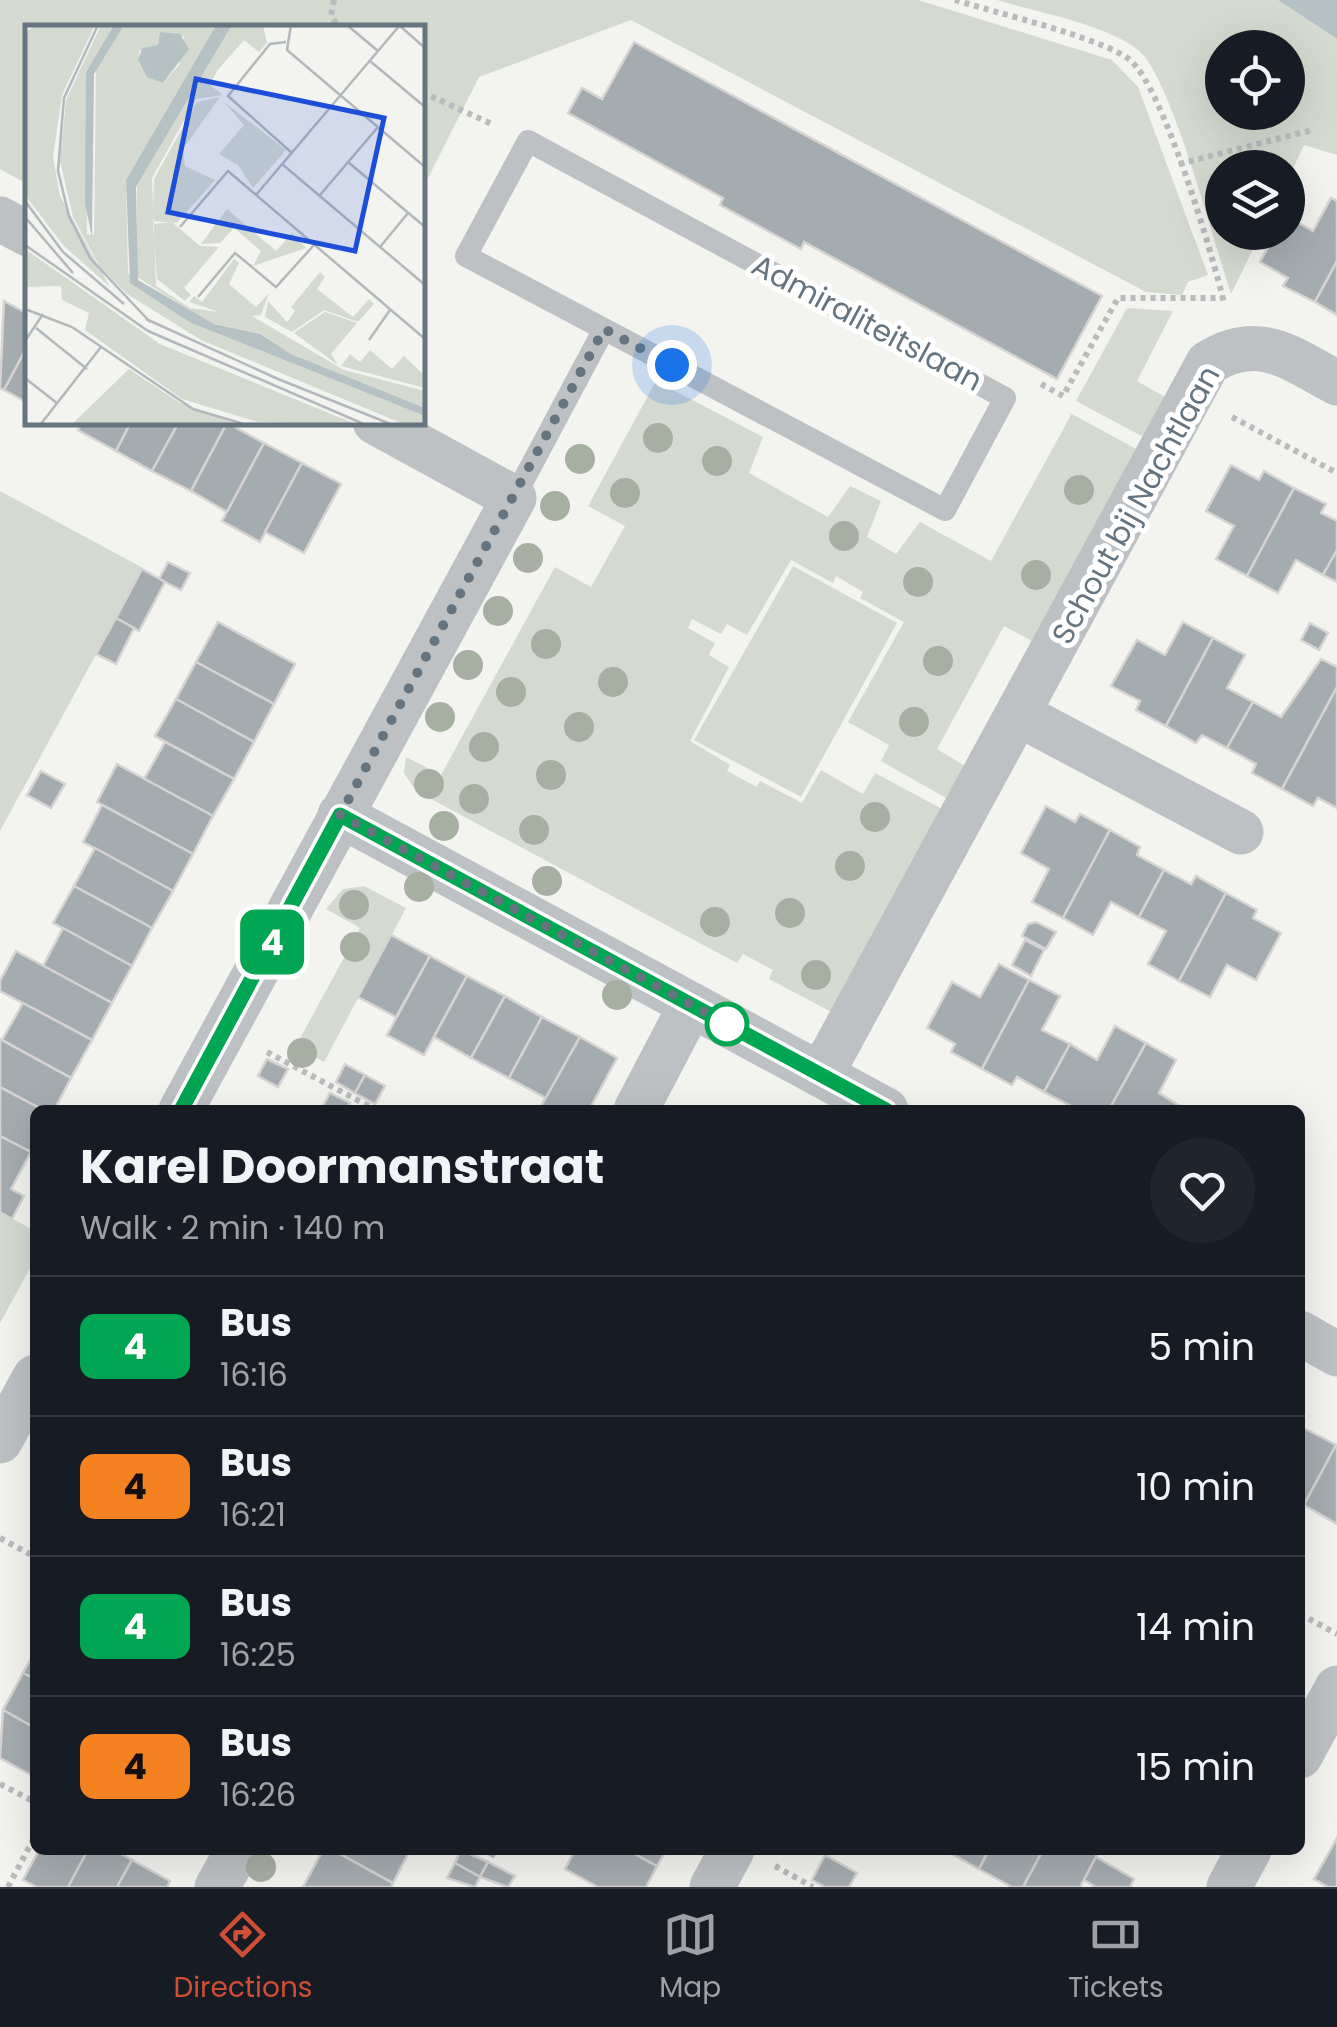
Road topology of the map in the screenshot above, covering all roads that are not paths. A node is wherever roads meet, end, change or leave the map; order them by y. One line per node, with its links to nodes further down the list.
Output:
1 (0, 219): 2 (street)
2 (25, 232)
3 (604, 329): 3 (lane, Admiraliteitslaan); 6 (lane)
4 (1337, 383): 7 (street, Schout bij Nachtlaan)
5 (380, 425): 6 (street)
6 (514, 498): 8 (street)
7 (1020, 714): 9 (street); 11 (street, Schout bij Nachtlaan)
8 (340, 815): 10 (street); 12 (street)
9 (1241, 832)
10 (691, 1005): 11 (street); 13 (street)
11 (821, 1075): 14 (street)
12 (184, 1105)
13 (639, 1105)
14 (877, 1105)
15 (1305, 1336): 16 (street)
16 (1337, 1354)
17 (30, 1386): 18 (street)
18 (0, 1441)
19 (1337, 1688): 20 (street)
20 (1305, 1747)
21 (235, 1855): 23 (street)
22 (729, 1855): 24 (street)
23 (217, 1887)
24 (712, 1887)

